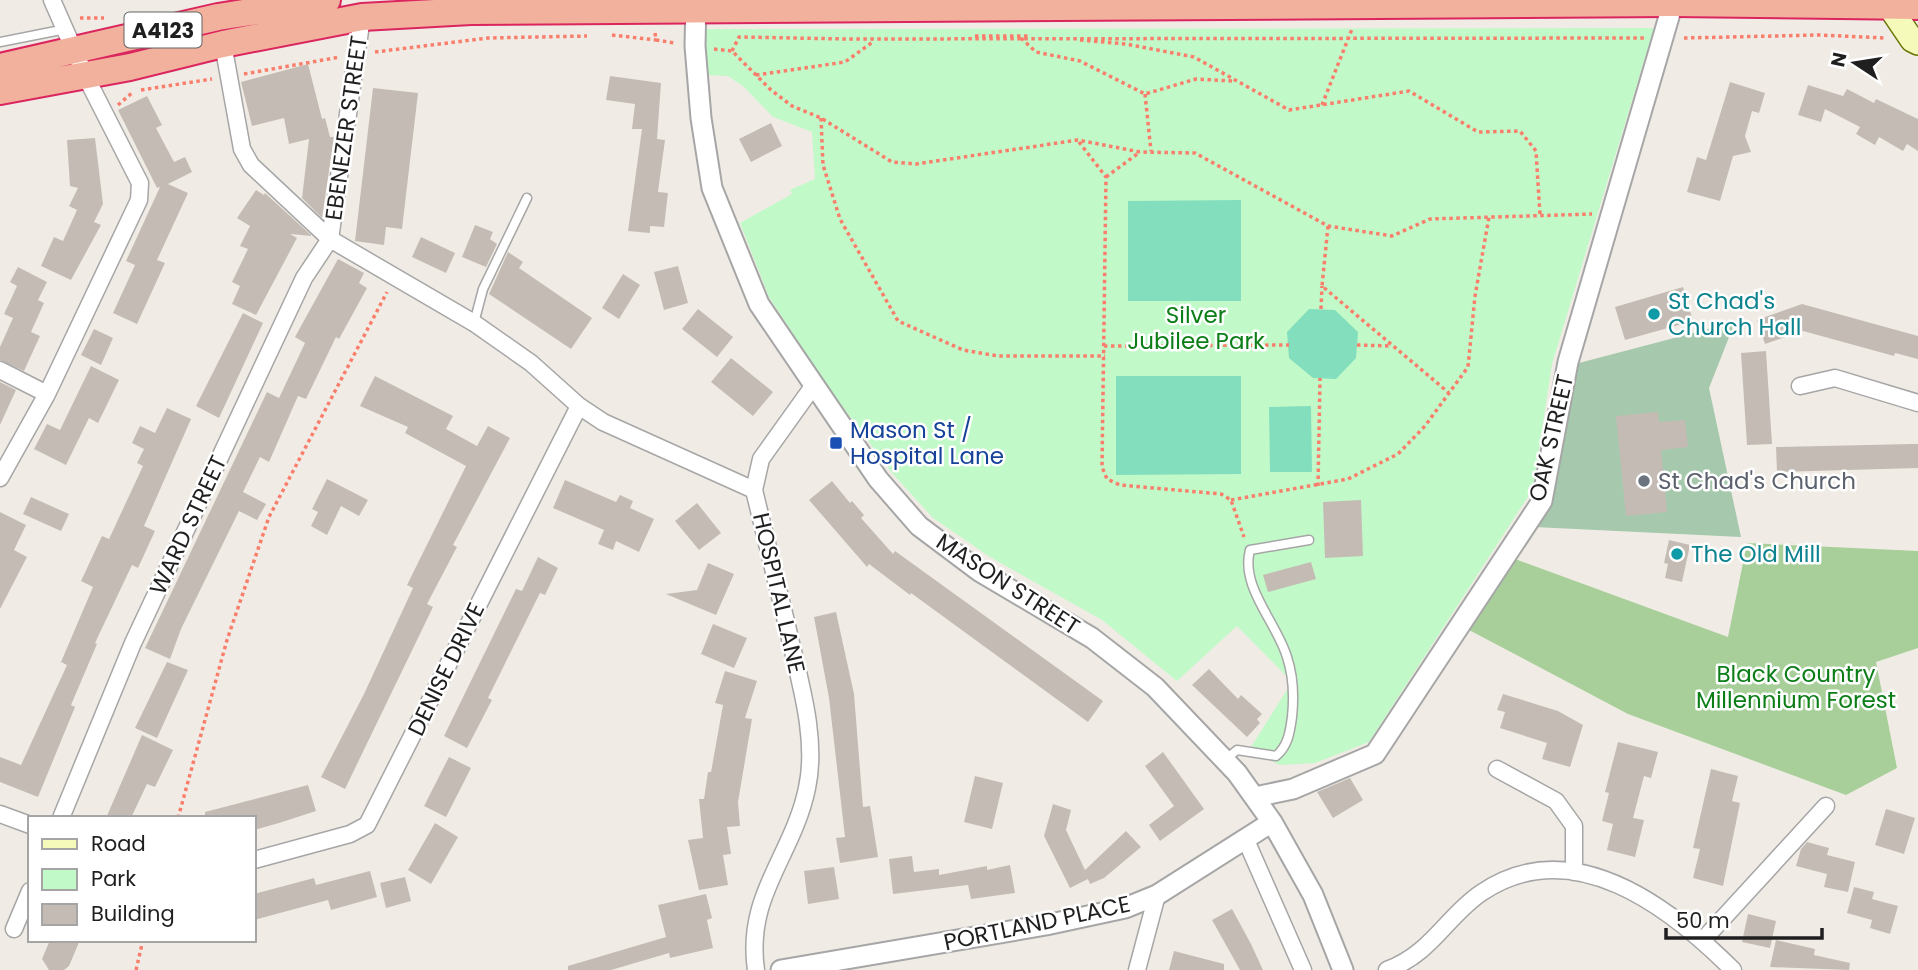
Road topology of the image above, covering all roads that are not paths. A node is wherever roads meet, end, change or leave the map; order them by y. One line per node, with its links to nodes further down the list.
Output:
1 (52, 0): 9 (street)
2 (327, 0): 9 (highway, A4123)
3 (1327, 2): 4 (highway, A4123); 6 (highway, A4123)
4 (1673, 3): 5 (highway, A4123); 30 (street, OAK STREET)
5 (1886, 3): 7 (highway, A4123); 10 (main road)
6 (696, 4): 8 (highway, A4123); 20 (street, MASON STREET)
7 (1918, 6)
8 (362, 17): 12 (highway, A4123); 17 (street, EBENEZER STREET)
9 (72, 31): 11 (lane); 13 (highway, A4123); 14 (street)
10 (1915, 41)
11 (0, 42)
12 (223, 44): 14 (highway, A4123); 17 (street, HOSPITAL LANE)
13 (0, 67)
14 (85, 75): 15 (highway, A4123); 22 (street)
15 (0, 91)
16 (527, 198): 18 (lane)
17 (330, 239): 18 (street, HOSPITAL LANE); 33 (street, WARD STREET)
18 (474, 323): 24 (street, HOSPITAL LANE)
19 (0, 370): 22 (street)
20 (814, 385): 26 (street); 28 (street, MASON STREET)
21 (1800, 386): 23 (street)
22 (47, 394): 25 (street)
23 (1918, 403)
24 (579, 406): 26 (street, HOSPITAL LANE); 37 (street, DENISE DRIVE)
25 (0, 478)
26 (754, 489): 43 (street, HOSPITAL LANE)
27 (1309, 540): 28 (lane)
28 (1225, 760): 30 (street, MASON STREET)
29 (1497, 769): 38 (street)
30 (1255, 797): 34 (street, MASON STREET)
31 (1826, 806): 42 (street)
32 (0, 814): 35 (street)
33 (62, 816)
34 (1272, 822): 36 (street, PORTLAND PLACE); 47 (street, MASON STREET)
35 (28, 824)
36 (1245, 838): 39 (street, PORTLAND PLACE); 46 (street)
37 (256, 859)
38 (1574, 872): 42 (street); 48 (street)
39 (1157, 895): 44 (street, PORTLAND PLACE); 45 (street)
40 (28, 896): 41 (street)
41 (14, 929)
42 (1703, 940): 49 (street)
43 (756, 970)
44 (781, 970)
45 (1136, 970)
46 (1303, 970)
47 (1343, 970)
48 (1387, 970)
49 (1734, 970)

